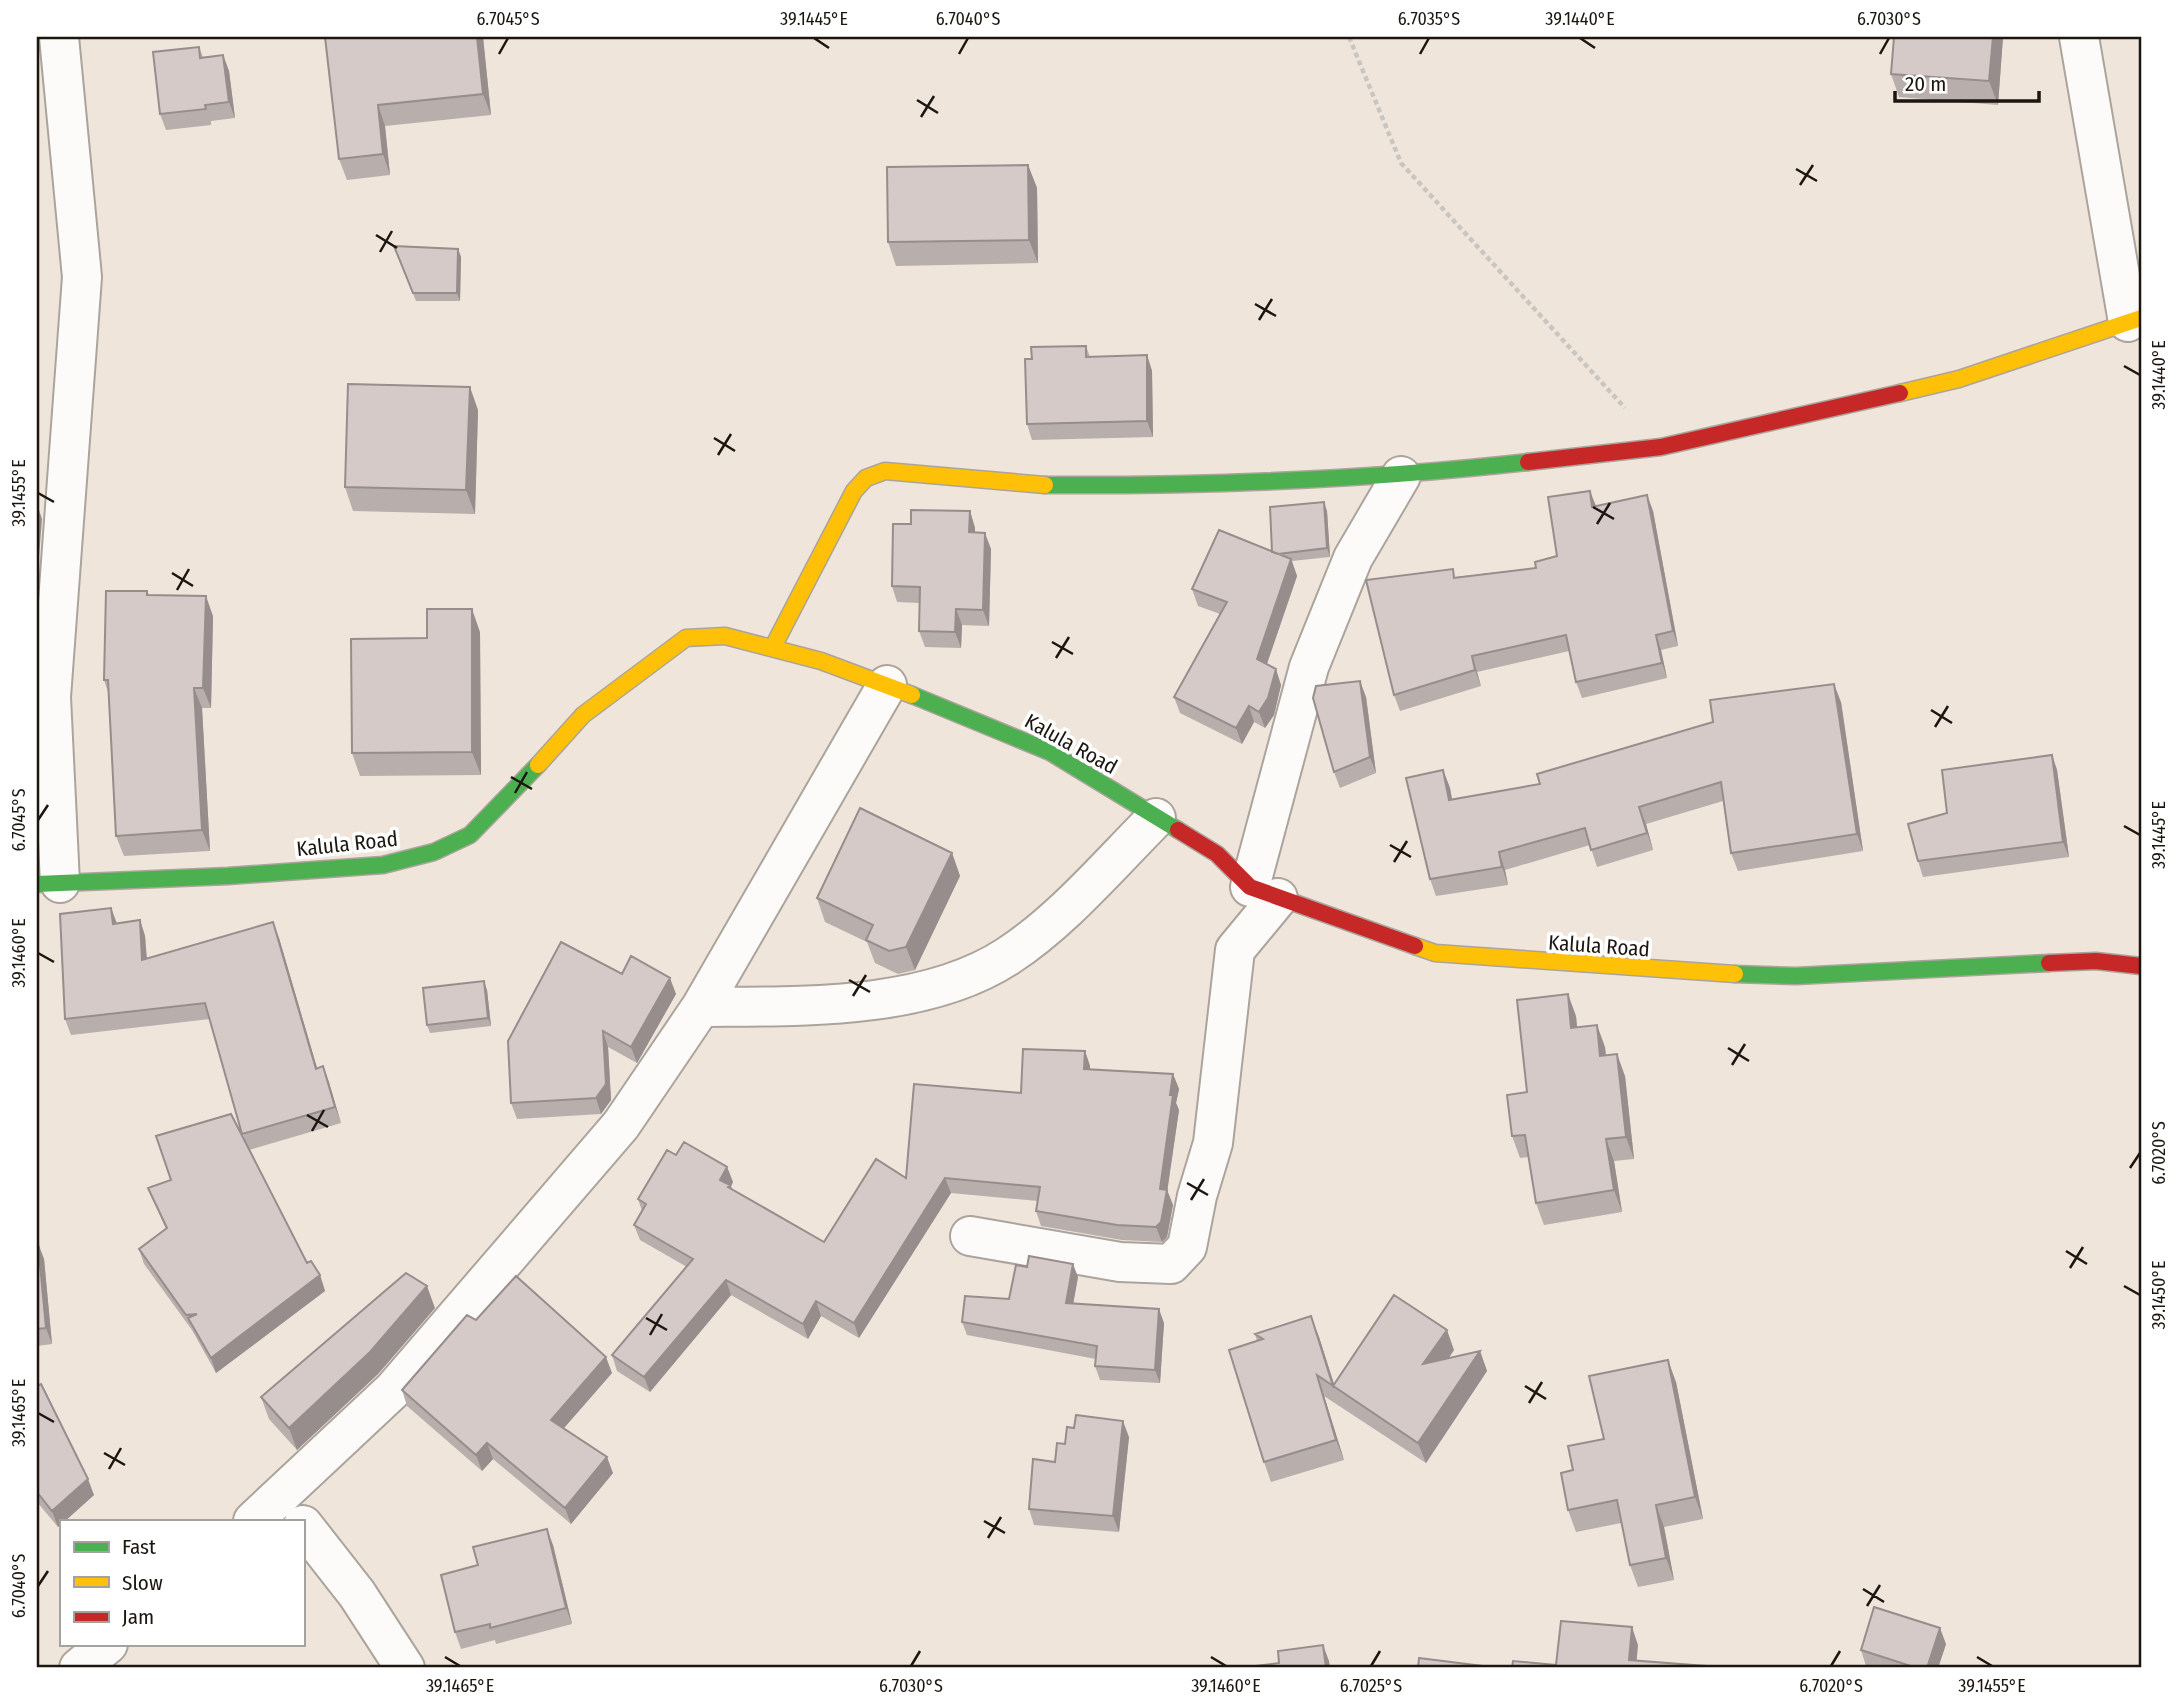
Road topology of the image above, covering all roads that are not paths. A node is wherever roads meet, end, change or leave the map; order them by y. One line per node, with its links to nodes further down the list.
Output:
1 (59, 37): 8 (street)
2 (2079, 37): 3 (street)
3 (2135, 320): 4 (street)
4 (1401, 476): 5 (street); 9 (street)
5 (773, 647): 6 (street, Kalula Road); 8 (street, Kalula Road)
6 (887, 685): 7 (street, Kalula Road); 11 (street)
7 (1156, 818): 9 (street, Kalula Road); 11 (street)
8 (48, 883)
9 (1264, 893): 10 (street, Kalula Road); 12 (street)
10 (2141, 966)
11 (701, 1007): 13 (street)
12 (970, 1236)
13 (284, 1517)
14 (304, 1538): 17 (street)
15 (106, 1646): 16 (street)
16 (79, 1668)
17 (405, 1668)

